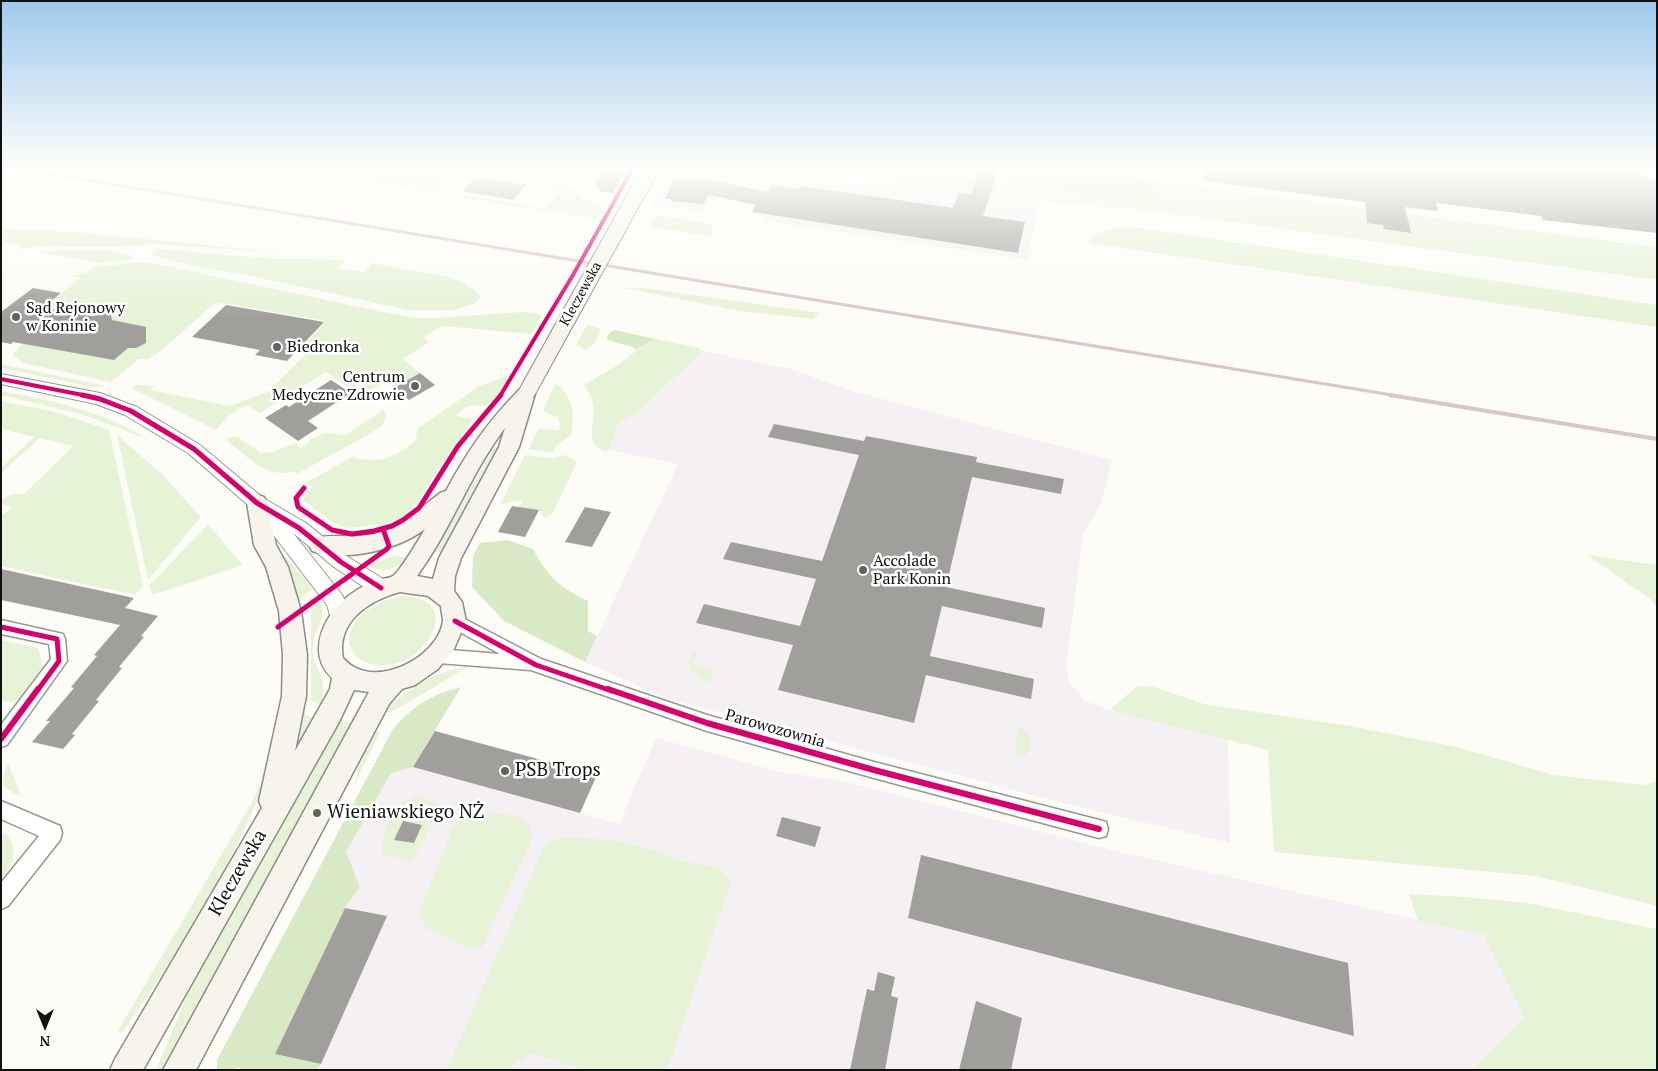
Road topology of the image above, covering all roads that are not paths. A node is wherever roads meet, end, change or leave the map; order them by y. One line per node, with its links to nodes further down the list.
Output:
1 (623, 218): 3 (main road, Kleczewska, bridge)
2 (1, 379): 5 (street)
3 (526, 394): 4 (main road, Kleczewska); 8 (main road, Kleczewska)
4 (457, 490): 6 (main road); 7 (main road, Kleczewska)
5 (257, 503): 6 (street); 9 (street); 18 (main road)
6 (320, 545): 7 (street)
7 (390, 586): 8 (main road); 9 (main road)
8 (443, 593): 10 (main road)
9 (340, 618): 14 (main road)
10 (455, 621): 12 (main road); 13 (street, Parowozownia)
11 (1, 627): 16 (street)
12 (438, 656): 13 (street, Parowozownia); 15 (main road)
13 (536, 665): 19 (street, Parowozownia)
14 (345, 675): 15 (main road); 18 (main road, Kleczewska)
15 (394, 681): 22 (main road)
16 (1, 739)
17 (1, 810): 20 (street)
18 (266, 825): 21 (main road, Kleczewska)
19 (1100, 829)
20 (1, 899)
21 (126, 1070)
22 (179, 1070)

